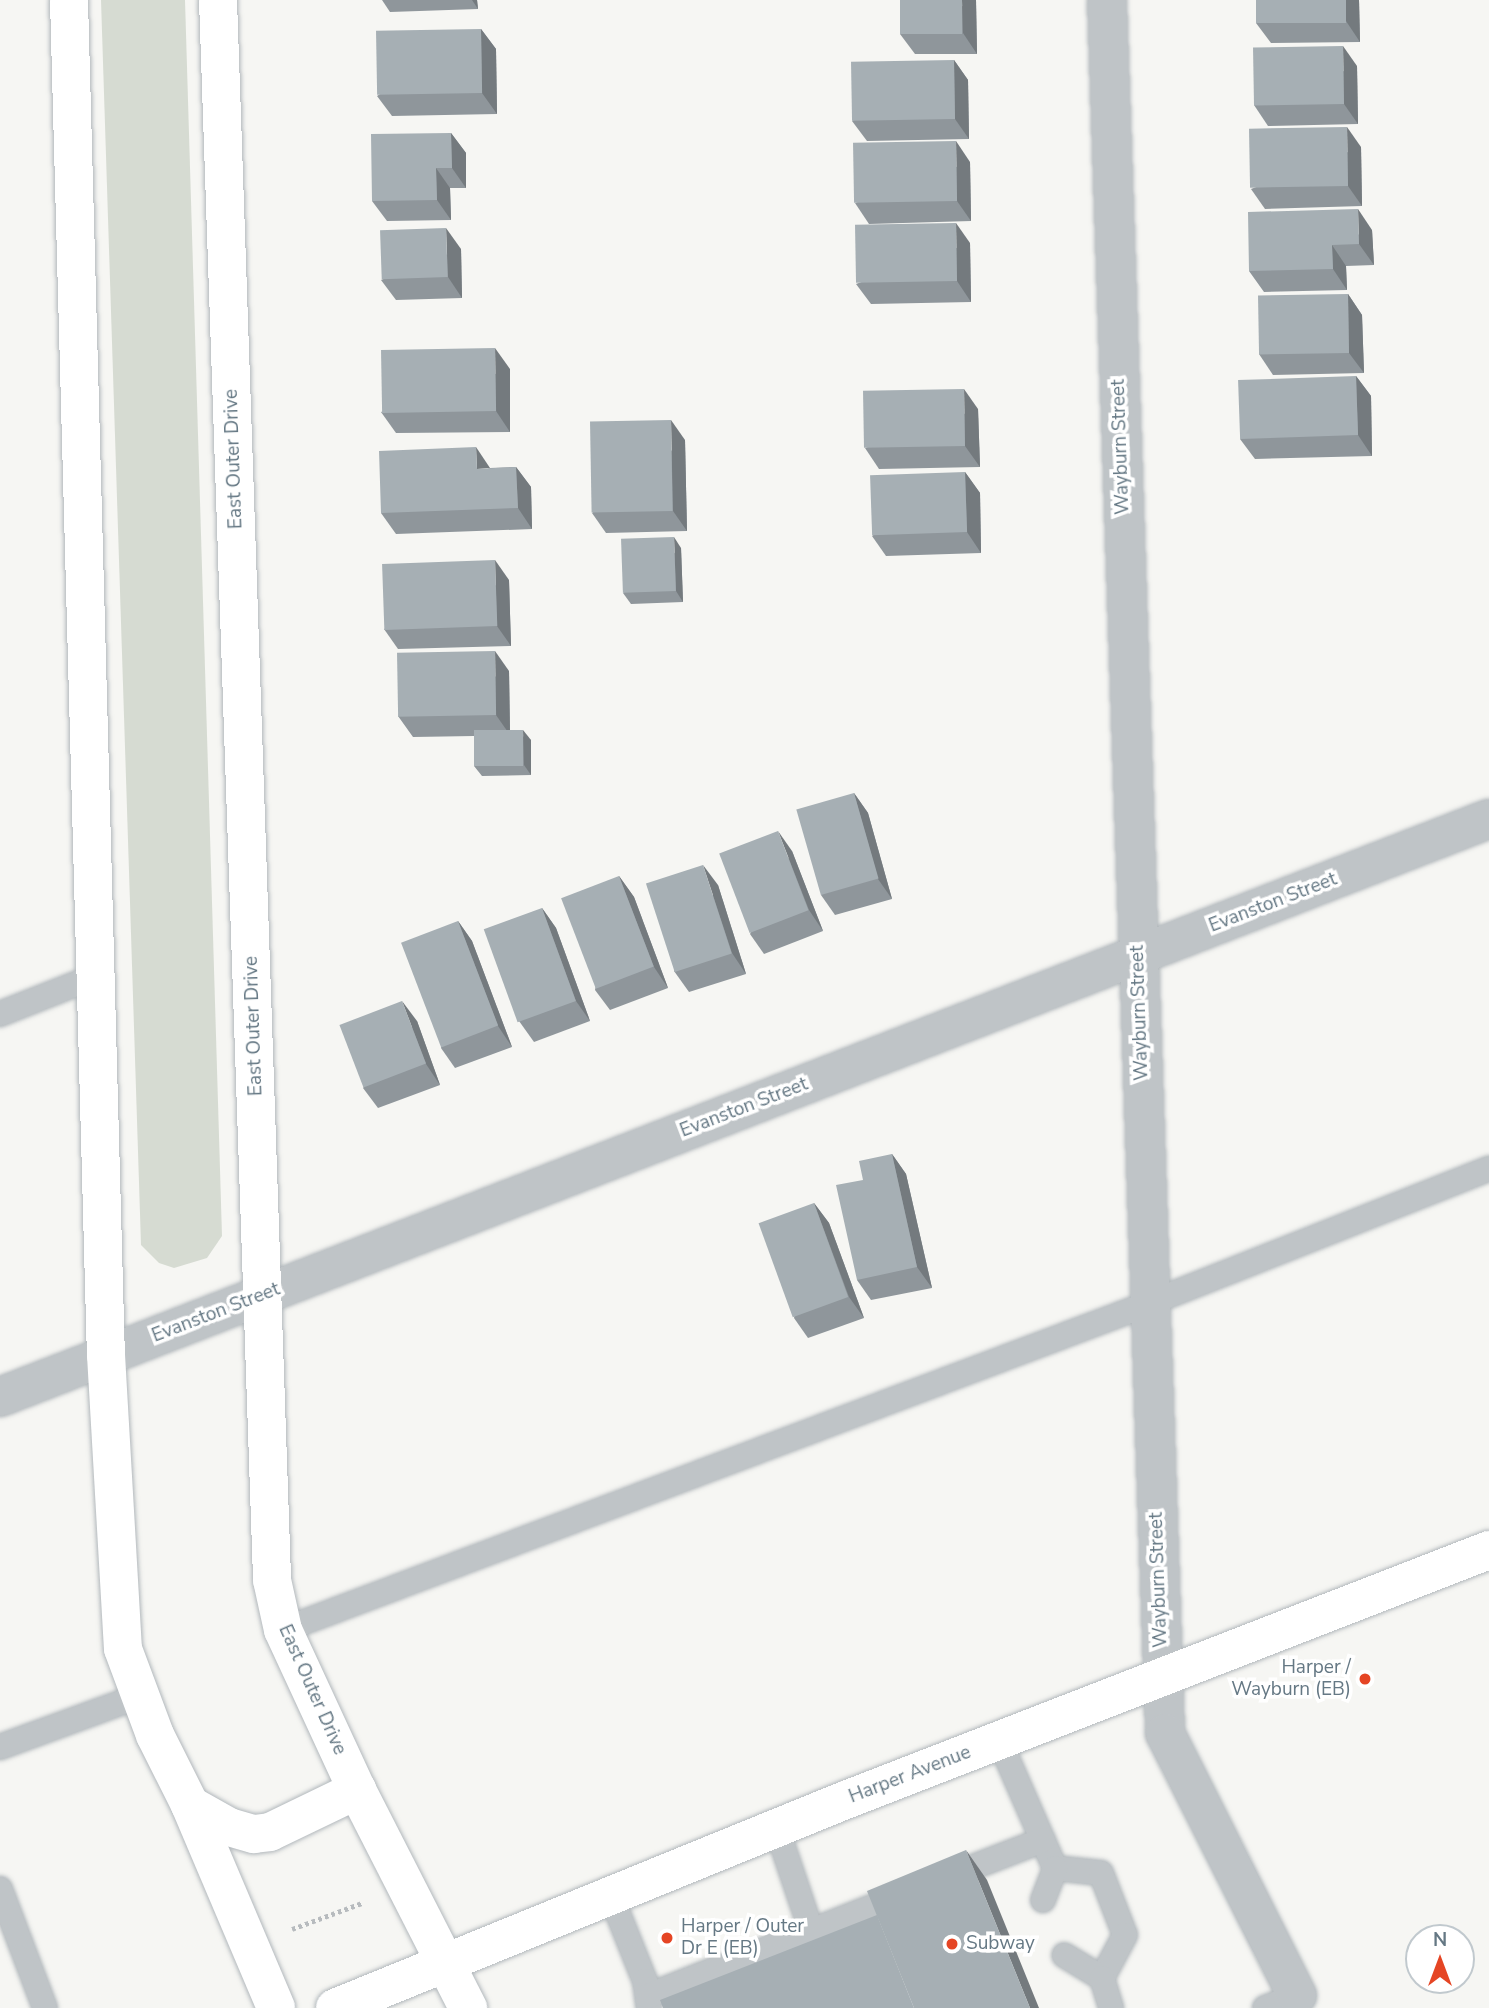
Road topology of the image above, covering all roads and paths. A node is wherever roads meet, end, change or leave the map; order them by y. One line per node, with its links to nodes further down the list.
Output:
1 (69, 0): 6 (street)
2 (218, 0): 9 (street, East Outer Drive)
3 (1107, 0): 5 (street, Wayburn Street)
4 (1489, 819): 5 (street, Evanston Street)
5 (1138, 956): 9 (street, Evanston Street); 10 (street, Wayburn Street)
6 (96, 976): 7 (lane); 11 (street)
7 (0, 1014)
8 (1489, 1169): 10 (lane)
9 (264, 1295): 11 (street, Evanston Street); 14 (street, East Outer Drive)
10 (1150, 1303): 14 (lane); 15 (street, Wayburn Street)
11 (106, 1355): 12 (street, Evanston Street); 16 (street)
12 (0, 1397)
13 (1489, 1550): 15 (street, Harper Avenue)
14 (283, 1630): 19 (street, East Outer Drive)
15 (1162, 1677): 17 (street, Harper Avenue); 34 (street, Wayburn Street)
16 (139, 1696): 18 (lane); 20 (street)
17 (999, 1740): 21 (street, Harper Avenue); 22 (lane)
18 (0, 1747)
19 (357, 1790): 20 (street); 31 (street, East Outer Drive)
20 (191, 1805): 36 (street)
21 (777, 1829): 25 (street, Harper Avenue); 29 (lane)
22 (1043, 1840): 23 (lane); 29 (lane)
23 (1055, 1868): 26 (lane); 32 (lane)
24 (0, 1889): 35 (lane)
25 (611, 1896): 31 (street, Harper Avenue); 33 (lane)
26 (1043, 1900)
27 (367, 1901): 28 (path)
28 (291, 1929)
29 (811, 1930): 33 (lane)
30 (1064, 1955): 32 (lane)
31 (445, 1964): 37 (street, Harper Avenue); 38 (street, East Outer Drive)
32 (1102, 1978): 39 (lane)
33 (648, 2002)
34 (1281, 2002)
35 (45, 2008)
36 (276, 2008)
37 (335, 2008)
38 (468, 2008)
39 (1111, 2008)

